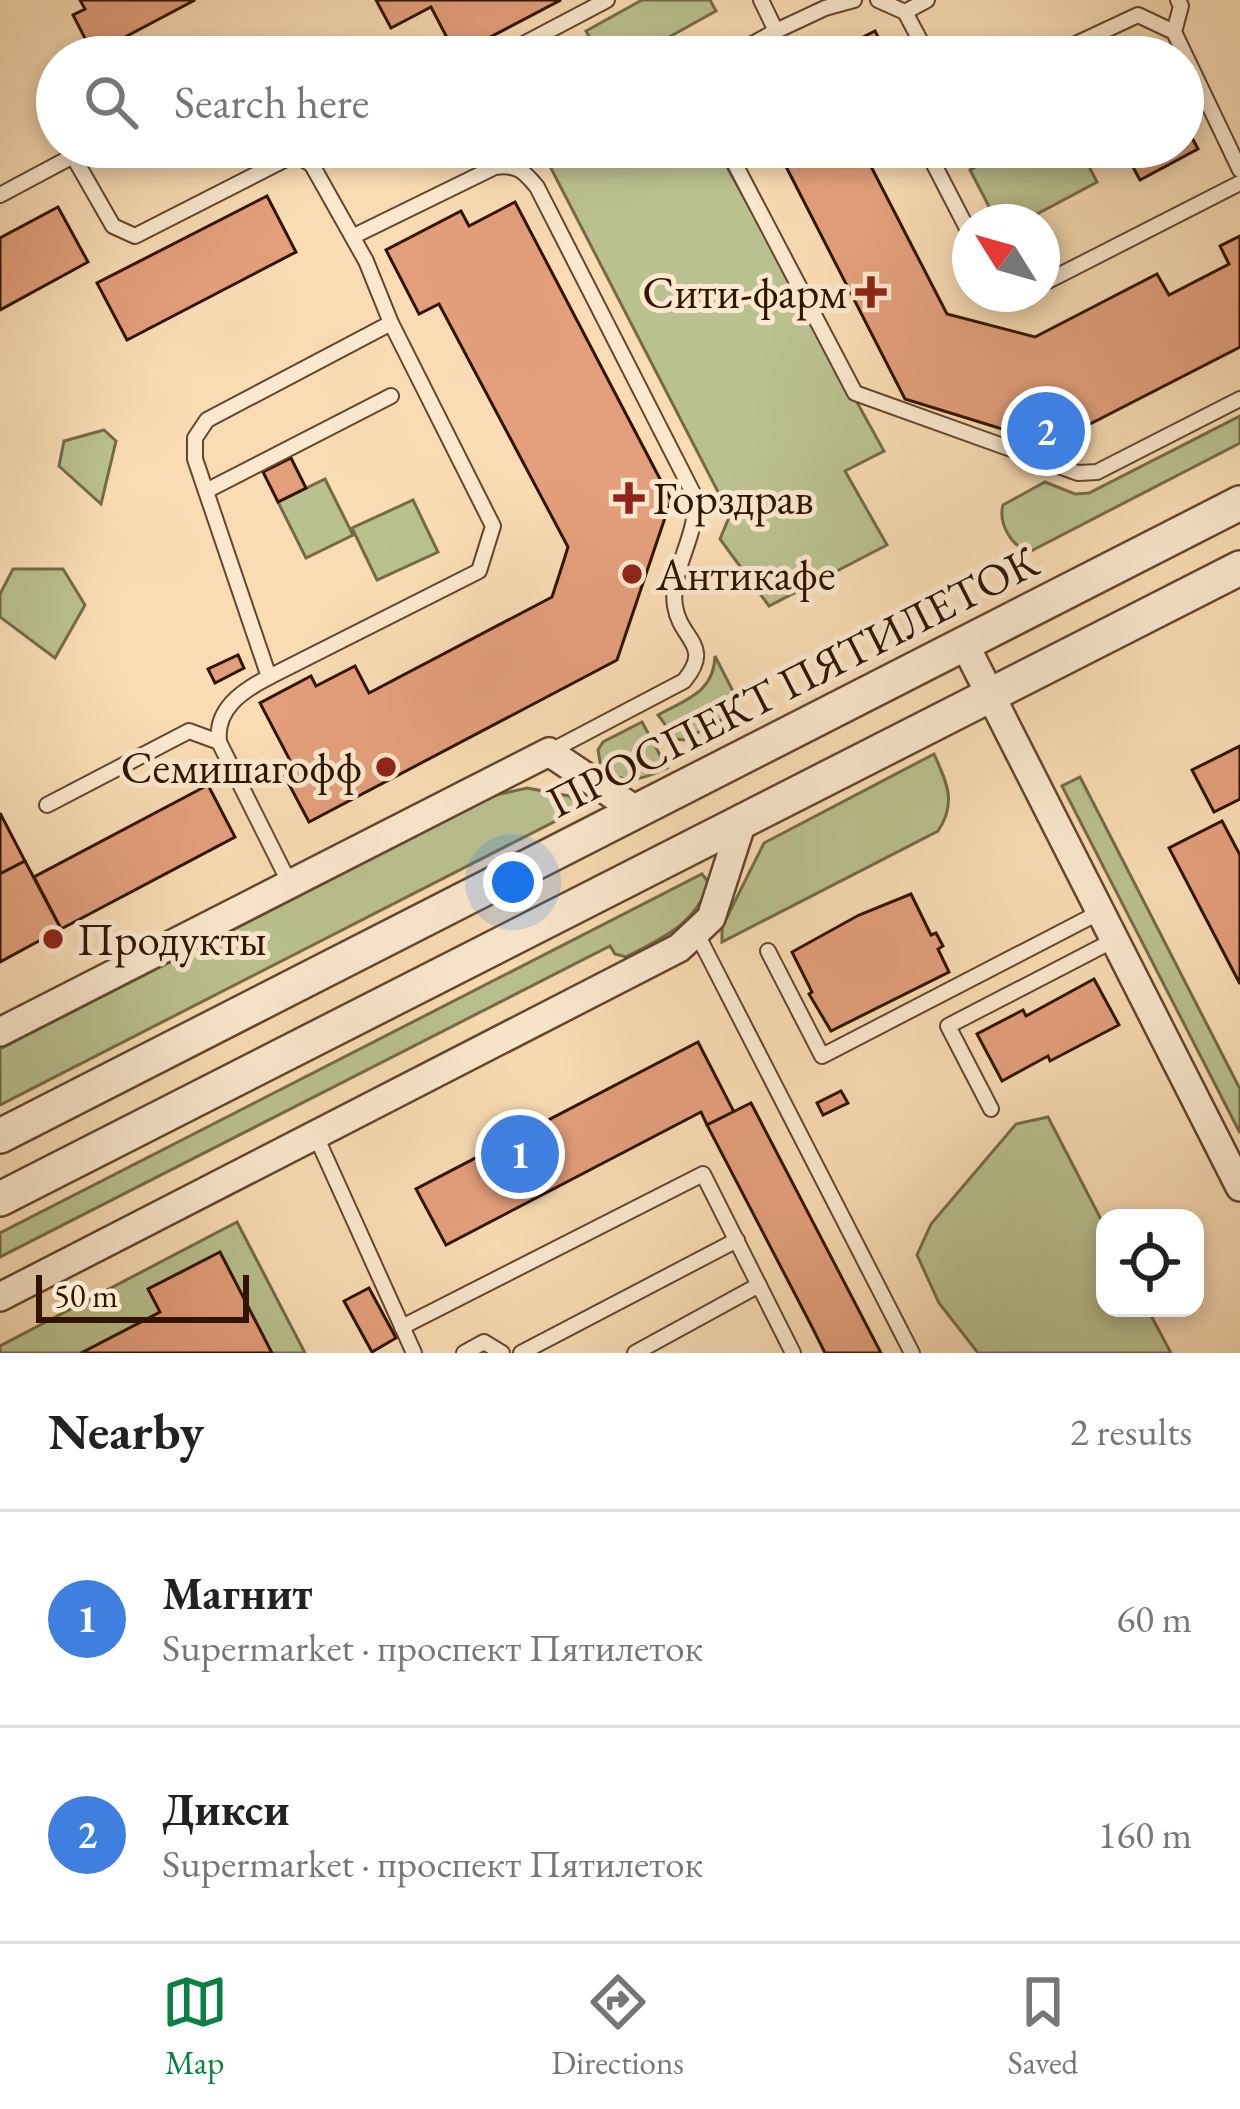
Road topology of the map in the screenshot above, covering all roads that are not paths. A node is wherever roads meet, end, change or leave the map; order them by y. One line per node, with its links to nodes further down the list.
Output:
1 (607, 0): 10 (lane)
2 (761, 0): 8 (lane)
3 (854, 0): 8 (lane)
4 (878, 0): 7 (lane)
5 (927, 0): 7 (lane)
6 (1178, 0): 9 (lane)
7 (905, 12): 12 (lane)
8 (776, 31): 11 (lane)
9 (1174, 32): 13 (lane); 14 (lane)
10 (539, 36)
11 (767, 36)
12 (918, 36)
13 (1093, 36)
14 (1176, 36)
15 (1204, 95): 24 (lane)
16 (45, 168): 26 (lane)
17 (80, 168): 18 (lane)
18 (268, 168)
19 (314, 168): 28 (lane)
20 (493, 168): 28 (lane)
21 (518, 168): 40 (lane)
22 (737, 168): 32 (lane)
23 (936, 168): 27 (lane)
24 (1240, 170)
25 (1240, 183): 29 (lane)
26 (0, 195)
27 (954, 204)
28 (354, 236): 30 (lane)
29 (1060, 275)
30 (391, 323): 33 (lane); 37 (lane)
31 (391, 396): 33 (lane)
32 (1240, 399)
33 (206, 490): 37 (lane)
34 (1240, 503): 36 (street, ПРОСПЕКТ ПЯТИЛЕТОК)
35 (1240, 568): 38 (street)
36 (964, 644): 38 (street); 42 (street, ПРОСПЕКТ ПЯТИЛЕТОК)
37 (269, 677): 39 (lane)
38 (991, 695): 43 (street); 45 (street)
39 (219, 742): 41 (lane); 44 (lane)
40 (549, 752): 42 (street); 44 (street)
41 (47, 805)
42 (637, 811): 52 (street, ПРОСПЕКТ ПЯТИЛЕТОК)
43 (742, 822): 46 (street); 54 (street)
44 (290, 884): 49 (street)
45 (1102, 911): 47 (street); 48 (lane)
46 (697, 934): 51 (street); 65 (lane)
47 (1116, 939): 50 (lane); 53 (street)
48 (768, 951)
49 (2, 1025)
50 (991, 1109)
51 (315, 1134): 57 (street); 58 (lane)
52 (0, 1136)
53 (1240, 1187)
54 (0, 1199)
55 (736, 1240): 56 (lane); 58 (lane); 62 (lane)
56 (760, 1286): 63 (lane); 64 (lane)
57 (0, 1297)
58 (402, 1327): 59 (lane)
59 (414, 1353)
60 (464, 1353): 61 (lane)
61 (502, 1353)
62 (521, 1353)
63 (635, 1353)
64 (794, 1353)
65 (912, 1353)

